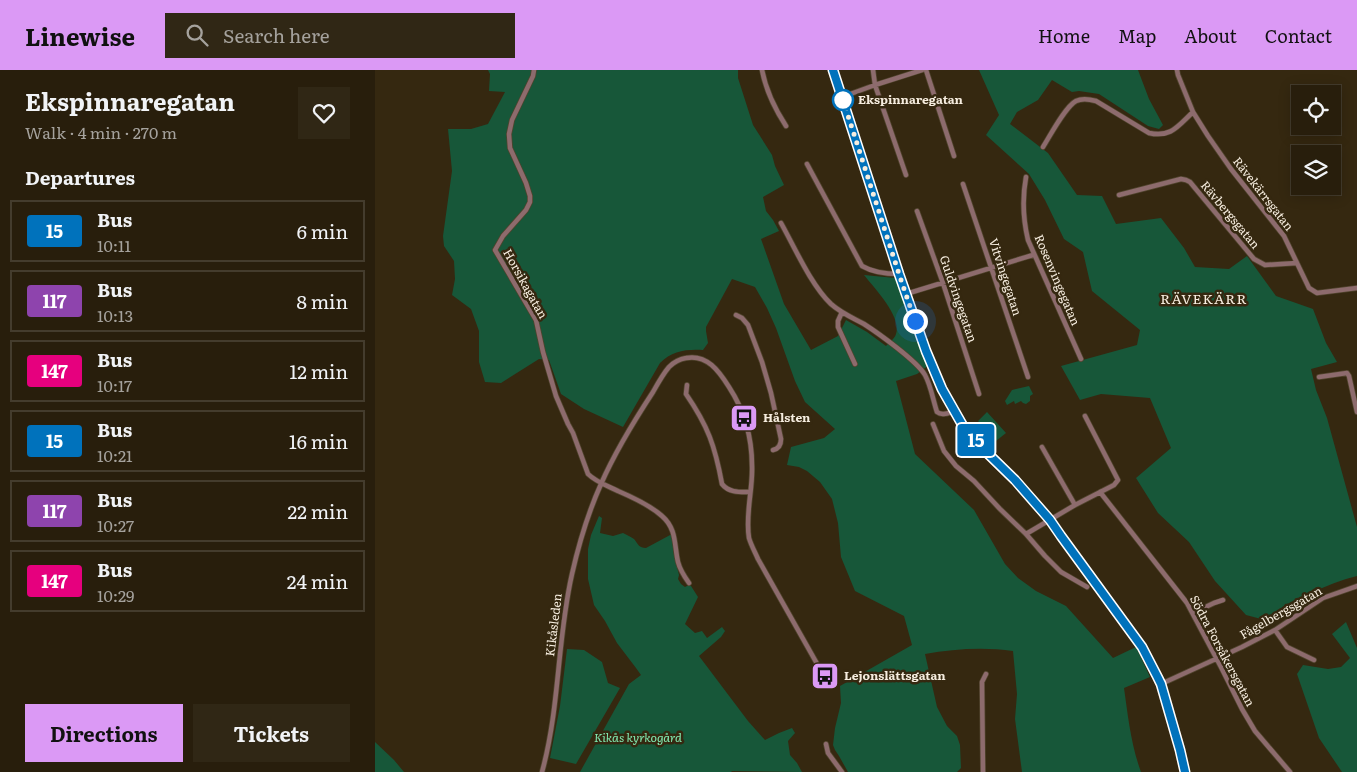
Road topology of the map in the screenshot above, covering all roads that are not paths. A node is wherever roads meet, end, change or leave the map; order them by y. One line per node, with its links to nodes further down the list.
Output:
1 (534, 70): 41 (street, Horsikagatan)
2 (762, 70): 10 (street)
3 (833, 70): 8 (street)
4 (873, 70): 7 (street)
5 (924, 70): 7 (street); 12 (street)
6 (1177, 70): 9 (street, Rävekärrsgatan)
7 (875, 85): 8 (street); 14 (street)
8 (842, 97): 23 (street)
9 (1193, 112): 11 (street); 21 (street, Rävekärrsgatan)
10 (786, 126)
11 (1043, 147)
12 (954, 156)
13 (807, 164): 23 (street)
14 (906, 175)
15 (1026, 177): 20 (street, Rosenvingegatan)
16 (963, 184): 22 (street, Vitvingegatan)
17 (1119, 195): 21 (street, Rävbergsgatan)
18 (917, 211): 24 (street, Guldvingegatan)
19 (781, 223): 27 (street)
20 (1033, 255): 22 (street); 29 (street, Rosenvingegatan)
21 (1297, 263): 25 (street, Rävekärrsgatan)
22 (991, 268): 24 (street); 31 (street, Vitvingegatan)
23 (899, 274): 26 (street)
24 (943, 283): 26 (street); 34 (street, Guldvingegatan)
25 (1357, 288)
26 (906, 294): 35 (street)
27 (842, 312): 30 (street); 35 (street)
28 (736, 315): 40 (street)
29 (1081, 359)
30 (855, 364)
31 (1028, 377)
32 (1319, 377): 36 (street)
33 (687, 386): 42 (street)
34 (979, 394)
35 (955, 411): 45 (street)
36 (1357, 412)
37 (1085, 416): 43 (street)
38 (933, 424): 46 (street)
39 (1042, 447): 44 (street)
40 (773, 450)
41 (601, 483): 42 (street); 47 (street); 59 (street, Kikåsleden)
42 (750, 492): 55 (street)
43 (1100, 492): 44 (street); 51 (street, Södra Forsåkersgatan)
44 (1075, 505): 45 (street)
45 (1050, 520): 46 (street); 57 (street)
46 (1026, 534): 49 (street)
47 (689, 583)
48 (1357, 586): 52 (street, Fågelbergsgatan)
49 (1087, 587)
50 (1223, 600): 51 (street)
51 (1193, 612): 53 (street, Södra Forsåkersgatan)
52 (1275, 630): 53 (street, Fågelbergsgatan); 54 (street)
53 (1217, 659): 57 (street, Fågelbergsgatan); 63 (street, Södra Forsåkersgatan)
54 (1314, 660)
55 (820, 669)
56 (986, 674): 61 (street)
57 (1161, 684): 62 (street)
58 (826, 744): 60 (street)
59 (542, 772)
60 (842, 772)
61 (983, 772)
62 (1185, 772)
63 (1290, 772)

